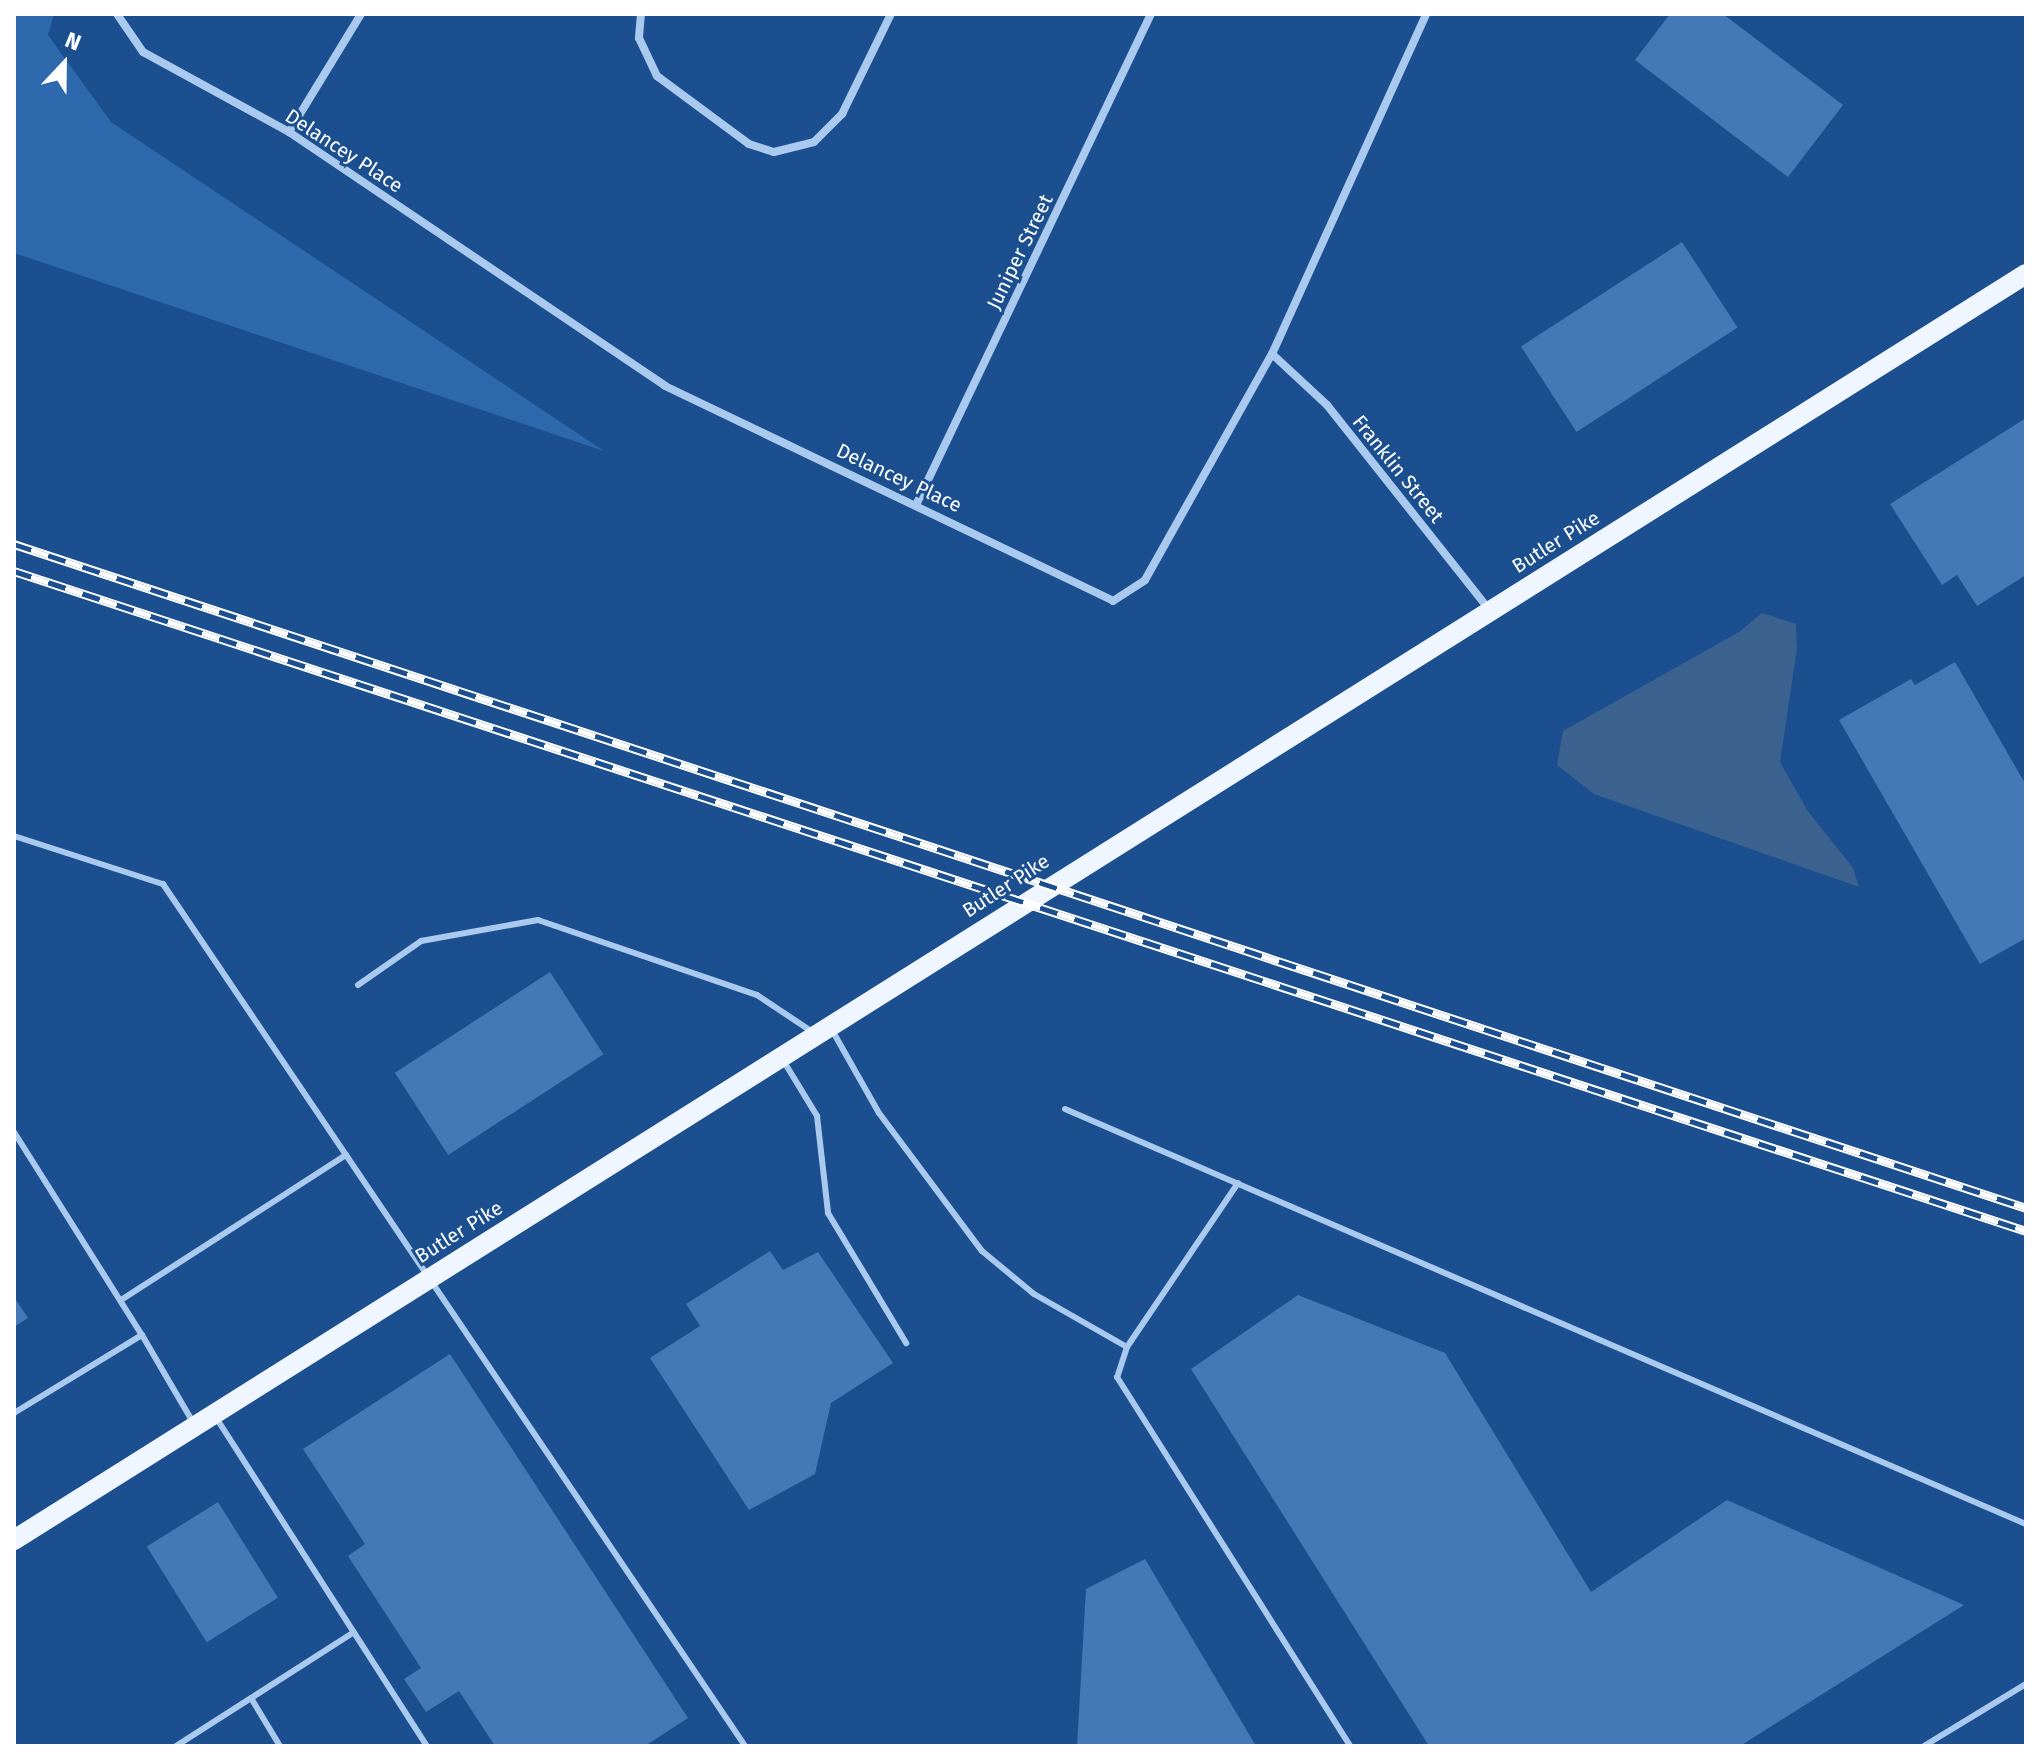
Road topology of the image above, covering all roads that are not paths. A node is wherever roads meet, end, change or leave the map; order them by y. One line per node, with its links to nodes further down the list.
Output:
1 (117, 14): 7 (street, Delancey Place)
2 (361, 14): 7 (street)
3 (641, 14): 4 (street)
4 (891, 14)
5 (1151, 14): 10 (street, Juniper Street)
6 (1426, 14): 9 (street, Delancey Place)
7 (289, 132): 10 (street, Delancey Place)
8 (2026, 274): 11 (main road, Butler Pike)
9 (1272, 354): 10 (street, Delancey Place); 11 (street, Franklin Street)
10 (917, 503)
11 (1490, 611): 14 (main road, Butler Pike)
12 (14, 836): 18 (lane)
13 (358, 985): 14 (lane)
14 (824, 1031): 15 (main road, Butler Pike); 24 (lane)
15 (781, 1057): 20 (main road, Butler Pike); 23 (lane)
16 (1065, 1109): 19 (lane)
17 (14, 1132): 21 (lane)
18 (346, 1155): 20 (lane); 21 (lane)
19 (1238, 1183): 24 (lane); 28 (lane)
20 (430, 1278): 26 (main road, Butler Pike); 36 (lane)
21 (121, 1300): 22 (lane)
22 (142, 1335): 25 (lane); 27 (lane)
23 (906, 1343)
24 (1127, 1347): 37 (lane)
25 (14, 1413)
26 (214, 1414): 27 (main road, Butler Pike); 30 (lane)
27 (195, 1426): 29 (main road, Butler Pike)
28 (2026, 1524)
29 (14, 1540)
30 (354, 1632): 32 (lane); 35 (lane)
31 (2026, 1684): 38 (lane)
32 (251, 1698): 33 (lane); 34 (lane)
33 (176, 1746)
34 (280, 1746)
35 (427, 1746)
36 (745, 1746)
37 (1350, 1746)
38 (1924, 1746)

